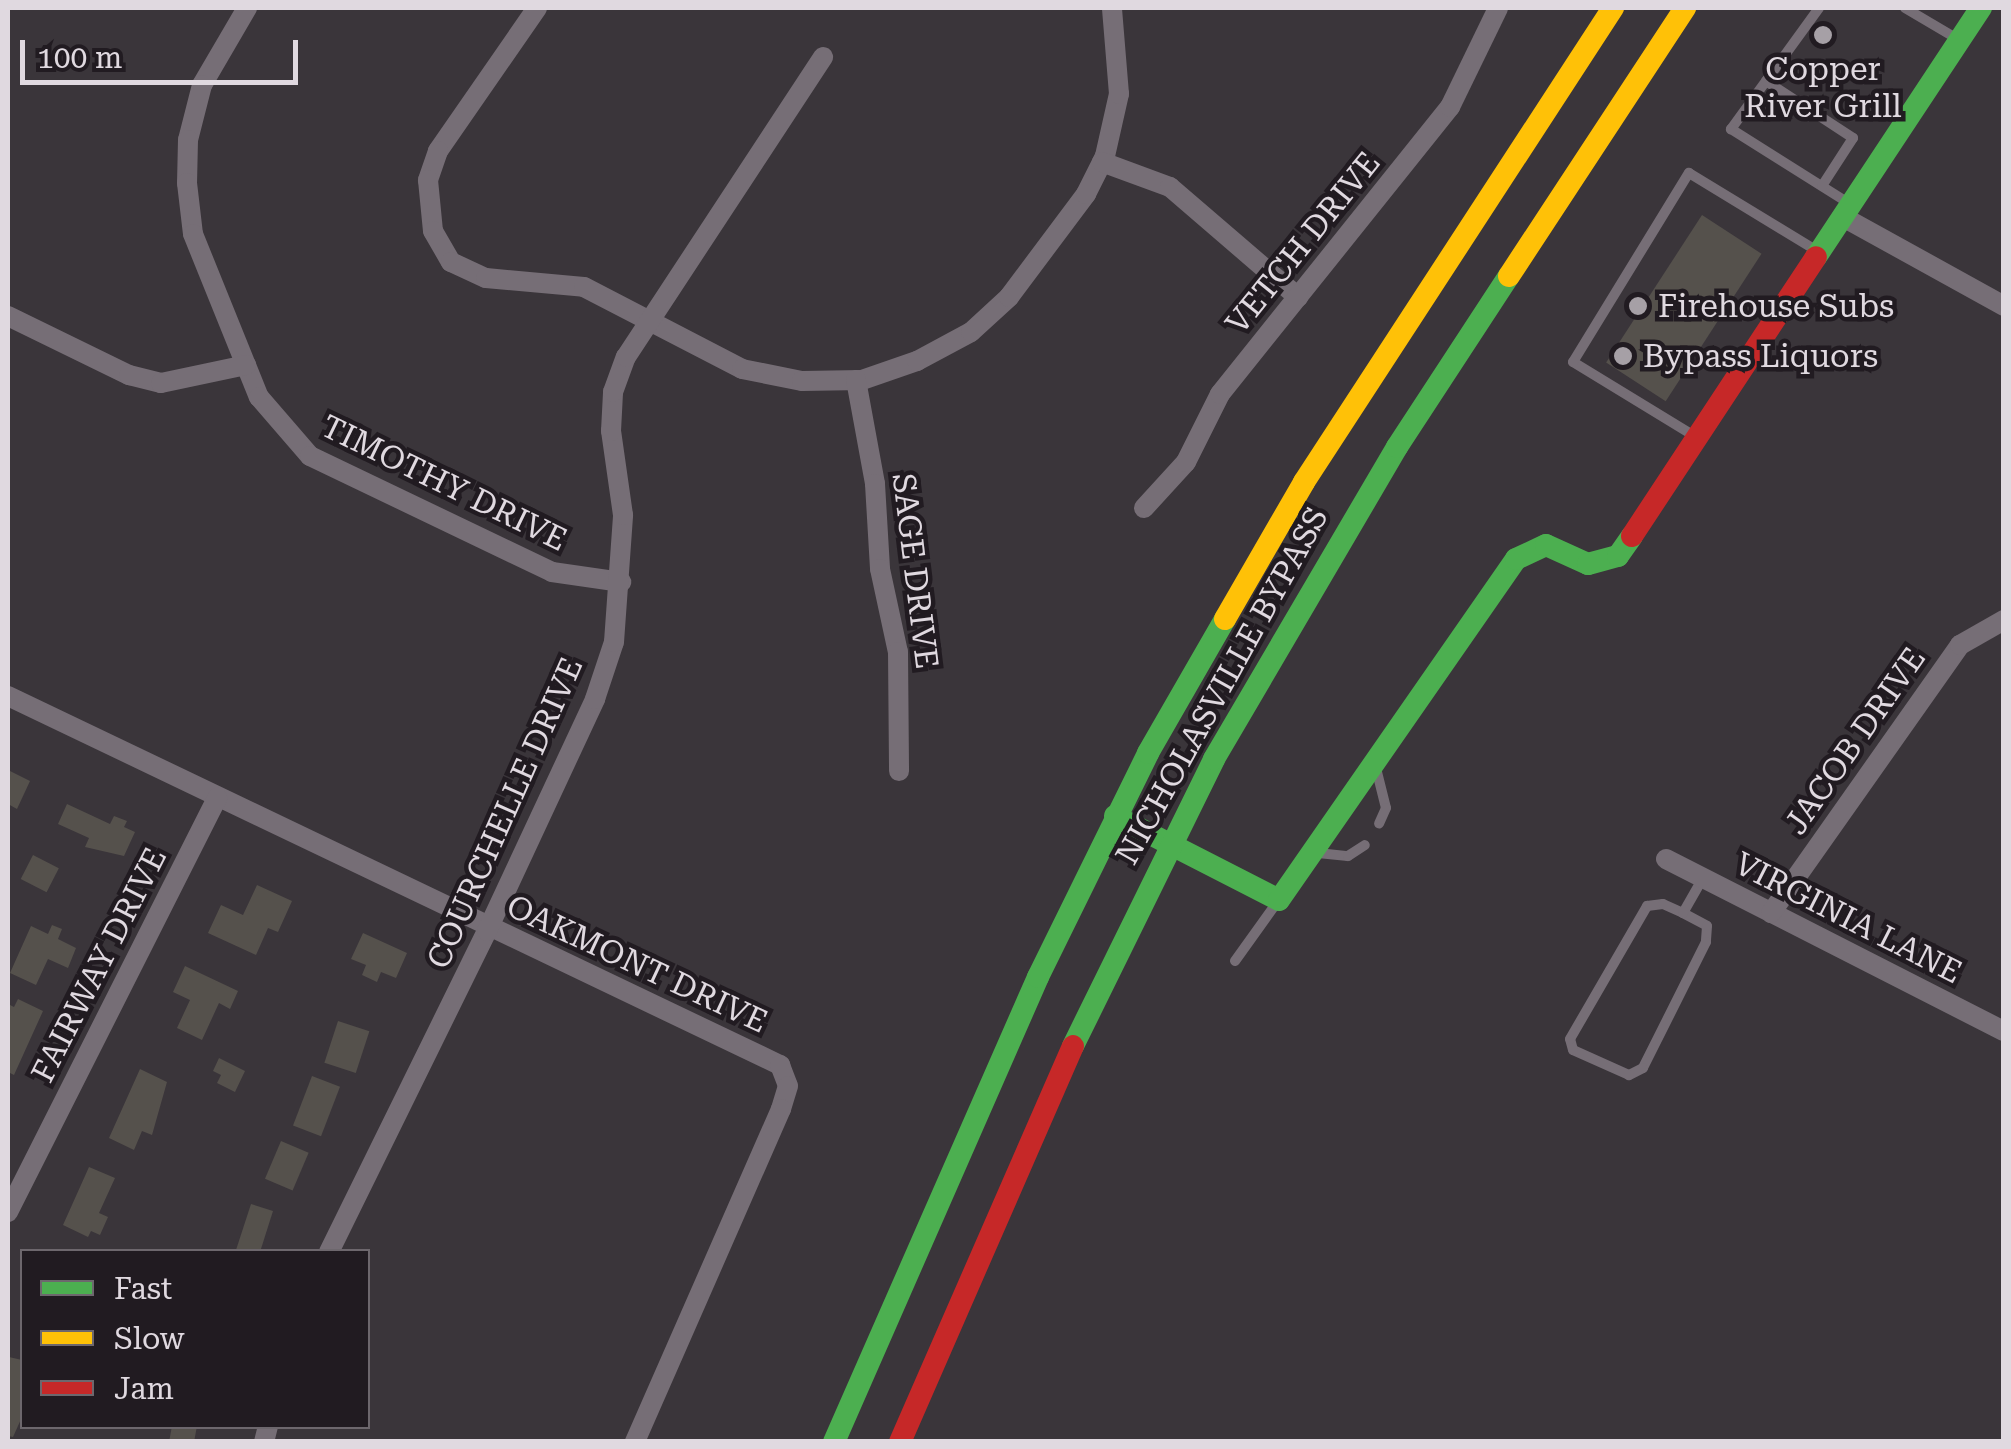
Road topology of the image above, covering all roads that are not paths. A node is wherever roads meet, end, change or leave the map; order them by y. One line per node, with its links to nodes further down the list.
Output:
1 (247, 8): 21 (street, TIMOTHY DRIVE)
2 (537, 8): 20 (street)
3 (1498, 8): 17 (street, VETCH DRIVE)
4 (1613, 8): 31 (main road, NICHOLASVILLE BYPASS)
5 (1686, 8): 33 (main road, NICHOLASVILLE BYPASS)
6 (1819, 8): 12 (lane)
7 (1905, 8): 10 (lane)
8 (1981, 8): 10 (main road)
9 (1116, 9): 13 (street)
10 (1960, 40): 15 (main road)
11 (823, 57): 20 (street, COURCHELLE DRIVE)
12 (1766, 81): 14 (lane); 14 (lane)
13 (1102, 162): 17 (street); 22 (street)
14 (1822, 186): 15 (lane)
15 (1847, 211): 16 (main road); 18 (street)
16 (1820, 252): 23 (main road); 23 (lane)
17 (1298, 297): 24 (street, VETCH DRIVE)
18 (2004, 306)
19 (8, 316): 21 (street)
20 (649, 322): 22 (street); 25 (street, COURCHELLE DRIVE)
21 (246, 365): 25 (street, TIMOTHY DRIVE)
22 (856, 380): 29 (street, SAGE DRIVE)
23 (1698, 438): 28 (main road)
24 (1144, 508)
25 (621, 582): 41 (street, COURCHELLE DRIVE)
26 (2004, 620): 40 (street, JACOB DRIVE)
27 (8, 696): 30 (street, OAKMONT DRIVE)
28 (1374, 763): 32 (lane); 35 (main road)
29 (899, 770)
30 (217, 798): 41 (street, OAKMONT DRIVE); 44 (street, FAIRWAY DRIVE)
31 (1115, 816): 33 (main road); 47 (main road, NICHOLASVILLE BYPASS)
32 (1379, 824)
33 (1170, 843): 38 (main road); 48 (main road, NICHOLASVILLE BYPASS)
34 (1365, 845): 35 (lane)
35 (1312, 851): 38 (main road)
36 (1666, 859): 37 (street, VIRGINIA LANE)
37 (1702, 878): 39 (lane); 40 (street, VIRGINIA LANE)
38 (1278, 900): 42 (lane)
39 (1684, 914): 39 (lane)
40 (1771, 914): 43 (street, VIRGINIA LANE)
41 (488, 929): 45 (street, COURCHELLE DRIVE); 46 (street, OAKMONT DRIVE)
42 (1235, 961)
43 (2004, 1031)
44 (8, 1212)
45 (330, 1249)
46 (635, 1442)
47 (834, 1442)
48 (900, 1442)

